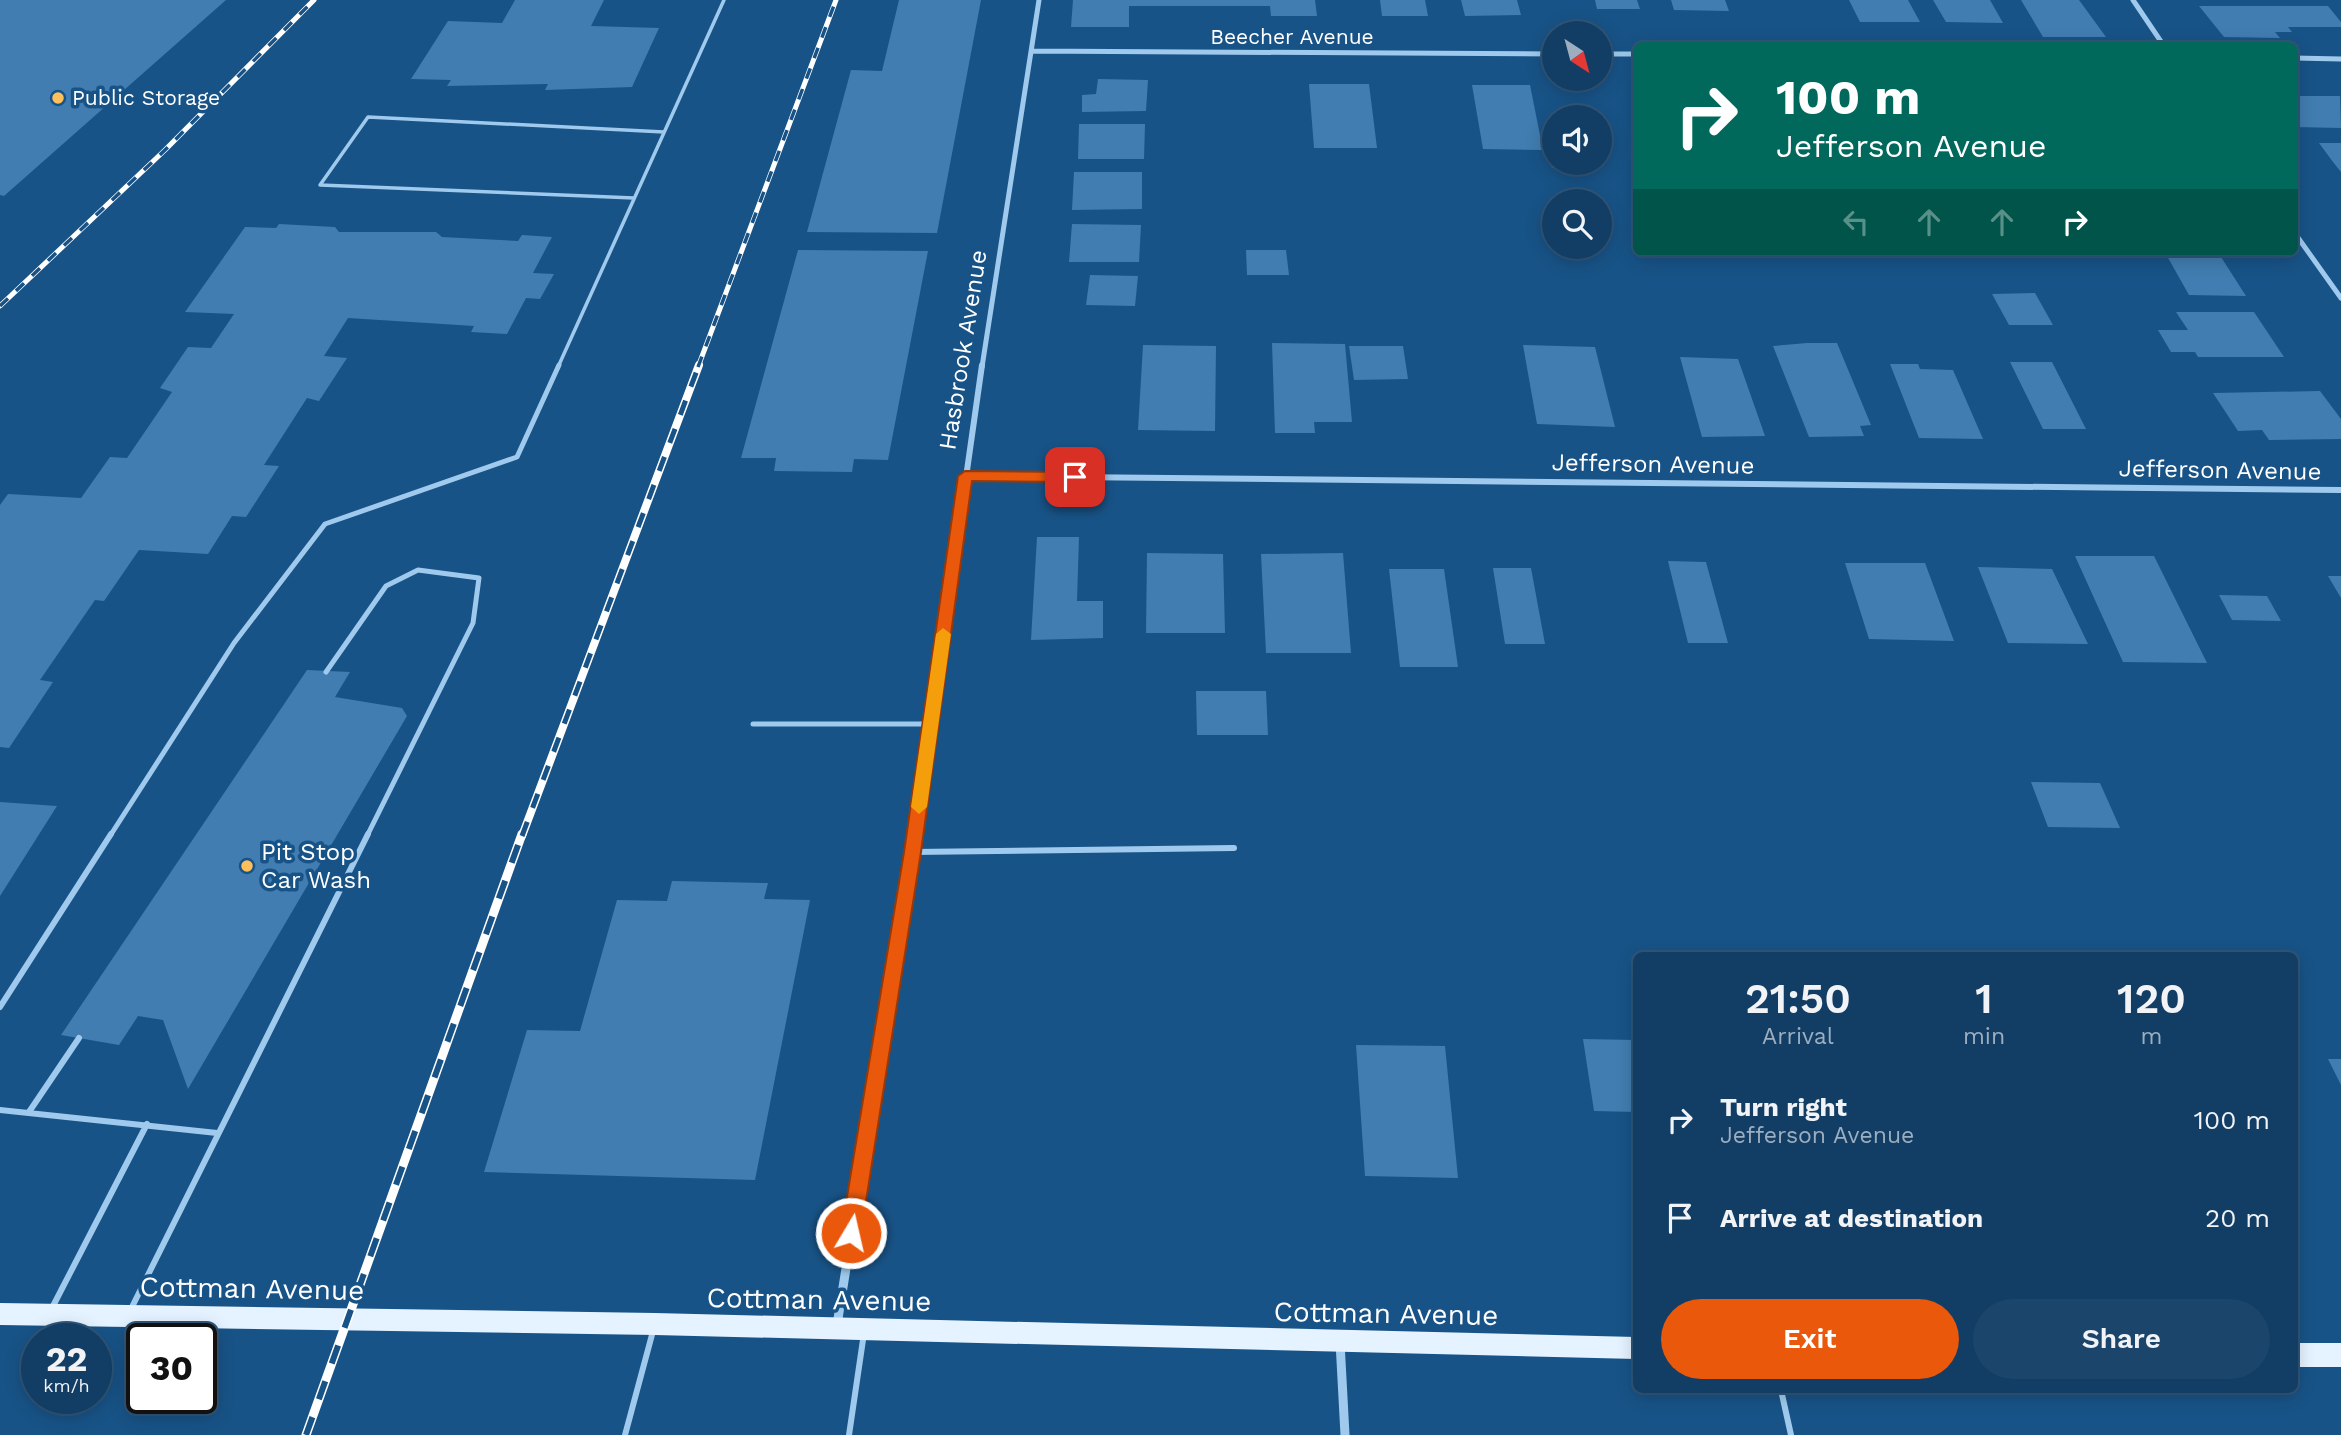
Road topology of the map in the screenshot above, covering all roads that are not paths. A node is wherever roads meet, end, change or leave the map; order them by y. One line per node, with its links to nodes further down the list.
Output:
1 (724, 0): 11 (lane)
2 (1038, 0): 5 (street, Hasbrook Avenue)
3 (2133, 0): 4 (street)
4 (2161, 42)
5 (1031, 51): 6 (street, Beecher Avenue); 15 (street, Hasbrook Avenue)
6 (1542, 54)
7 (1612, 54): 8 (street)
8 (1633, 54)
9 (2298, 58): 10 (street)
10 (2341, 59)
11 (664, 132): 12 (lane); 12 (lane)
12 (634, 198): 22 (lane)
13 (2298, 238): 14 (street)
14 (2341, 298)
15 (965, 476): 16 (street, Jefferson Avenue); 19 (street, Hasbrook Avenue)
16 (2341, 490)
17 (326, 672): 27 (lane)
18 (753, 723): 19 (lane)
19 (931, 724): 21 (street, Hasbrook Avenue)
20 (1234, 848): 21 (lane)
21 (913, 852): 32 (street, Hasbrook Avenue)
22 (0, 1007)
23 (79, 1038): 25 (lane)
24 (0, 1110): 25 (lane)
25 (29, 1112): 26 (lane)
26 (147, 1124): 27 (lane); 29 (lane)
27 (217, 1133): 30 (lane)
28 (0, 1314): 29 (main road, Cottman Avenue)
29 (48, 1315): 30 (main road, Cottman Avenue)
30 (127, 1316): 31 (main road, Cottman Avenue)
31 (654, 1324): 32 (main road, Cottman Avenue); 39 (lane)
32 (837, 1329): 33 (main road, Cottman Avenue)
33 (864, 1330): 34 (main road, Cottman Avenue); 40 (lane)
34 (1340, 1342): 35 (main road, Cottman Avenue); 41 (street)
35 (1633, 1348)
36 (2298, 1355): 37 (main road)
37 (2339, 1360)
38 (1782, 1393): 42 (lane)
39 (625, 1435)
40 (849, 1435)
41 (1345, 1435)
42 (1791, 1435)

